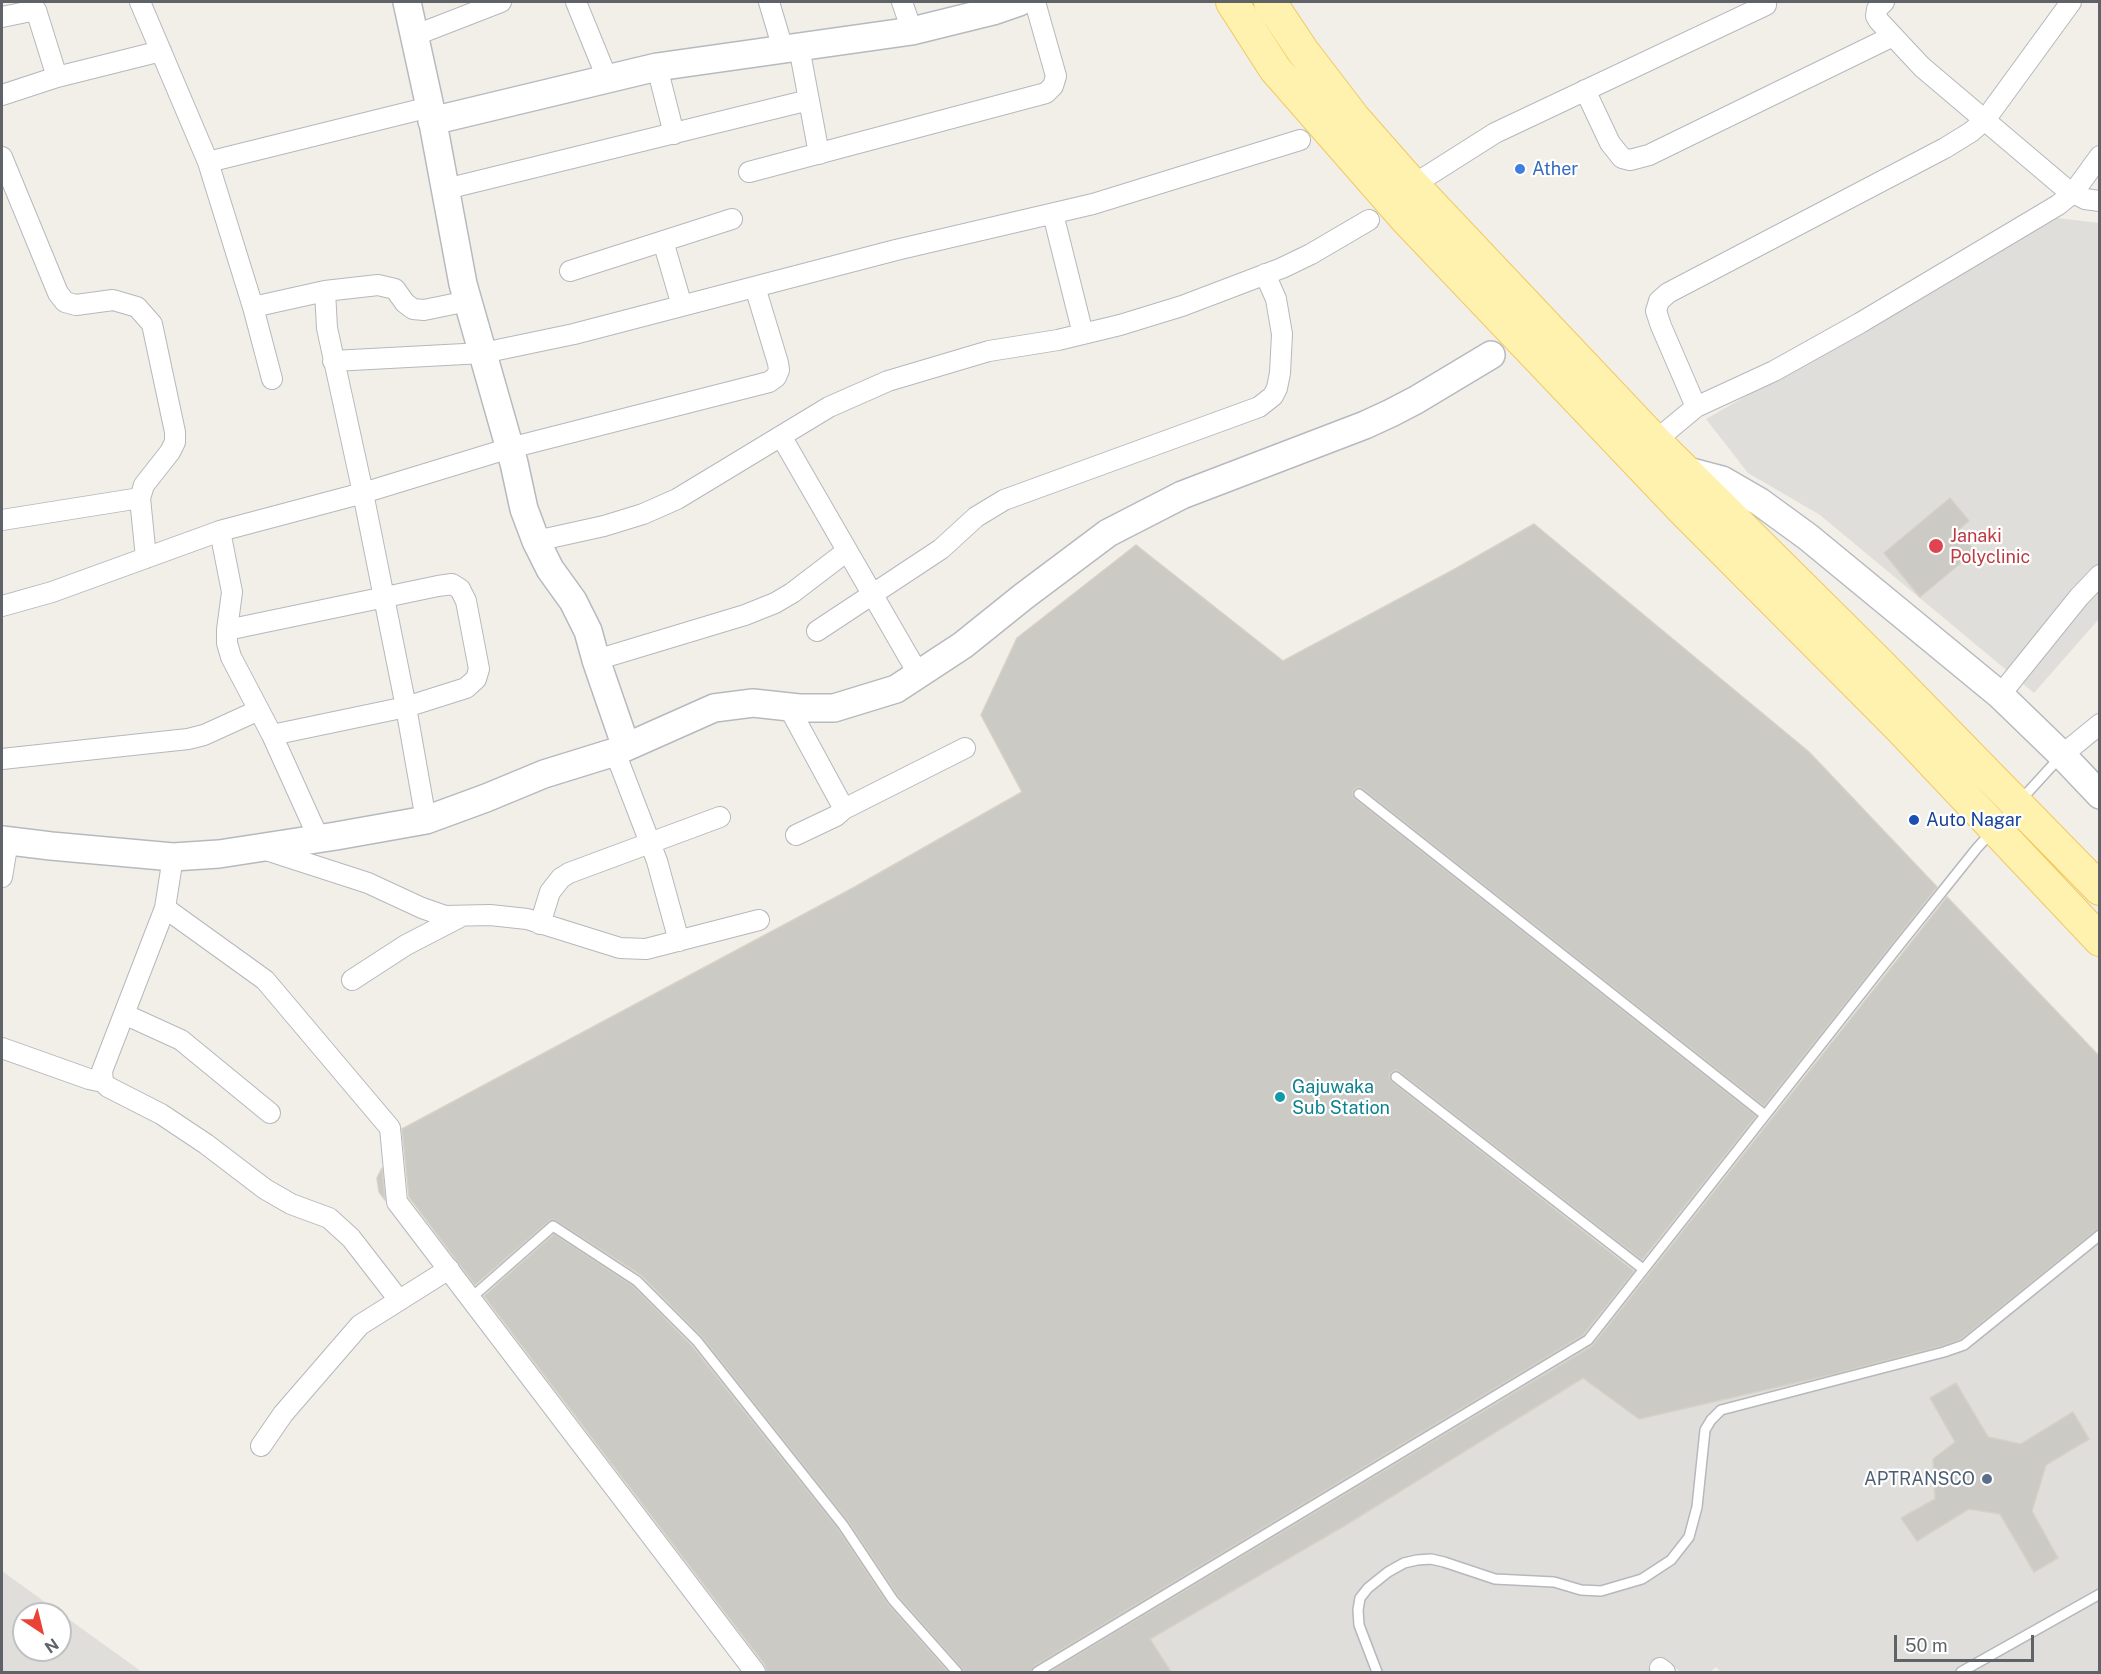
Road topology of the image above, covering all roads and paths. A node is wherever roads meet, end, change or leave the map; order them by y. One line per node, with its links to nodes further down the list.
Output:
1 (140, 2): 20 (street)
2 (407, 2): 17 (street)
3 (501, 2): 17 (street)
4 (576, 2): 23 (street)
5 (769, 2): 19 (street)
6 (902, 2): 16 (street)
7 (1019, 2): 16 (street)
8 (1035, 2): 31 (street)
9 (1232, 2): 92 (main road)
10 (1273, 2): 36 (main road)
11 (1884, 2): 18 (street)
12 (2071, 2): 28 (street)
13 (34, 6): 15 (street); 22 (street)
14 (1766, 6): 24 (street)
15 (2, 17)
16 (912, 31): 19 (street)
17 (416, 35): 27 (street)
18 (1893, 36): 24 (street); 28 (street)
19 (791, 48): 21 (street); 26 (street)
20 (161, 51): 22 (street); 34 (street)
21 (657, 67): 23 (street); 29 (street)
22 (57, 77): 25 (street)
23 (607, 78): 27 (street)
24 (1585, 90): 36 (street)
25 (2, 95)
26 (809, 100): 29 (street); 31 (street)
27 (431, 114): 34 (street); 37 (street)
28 (1985, 120): 38 (street); 56 (street)
29 (674, 134): 37 (street)
30 (1300, 140): 40 (street)
31 (819, 154): 35 (street)
32 (2100, 156): 38 (street)
33 (2, 157): 62 (street)
34 (208, 162): 50 (street)
35 (748, 172)
36 (1413, 185): 58 (main road)
37 (446, 189): 48 (street)
38 (2073, 193): 39 (street); 56 (street)
39 (2100, 201)
40 (1053, 214): 46 (street); 51 (street)
41 (732, 219): 43 (street)
42 (1369, 220): 45 (street)
43 (663, 242): 44 (street); 49 (street)
44 (570, 271)
45 (1265, 274): 51 (street); 69 (street)
46 (755, 287): 49 (street); 59 (street)
47 (326, 291): 48 (street); 50 (street); 54 (street)
48 (468, 301): 52 (street)
49 (682, 306): 52 (street)
50 (253, 307): 55 (street)
51 (1083, 334): 57 (street)
52 (483, 353): 54 (street); 59 (street)
53 (1491, 355): 75 (street)
54 (333, 361): 61 (street)
55 (272, 379)
56 (1696, 407): 58 (street)
57 (781, 436): 65 (street); 66 (street)
58 (1655, 441): 60 (main road)
59 (510, 448): 61 (street); 65 (street)
60 (1684, 470): 76 (street); 88 (main road)
61 (363, 493): 64 (street); 70 (street)
62 (140, 498): 63 (street); 67 (street)
63 (2, 520)
64 (220, 531): 67 (street); 72 (street)
65 (536, 541): 74 (street)
66 (847, 551): 69 (street); 74 (street)
67 (146, 558): 71 (street)
68 (2100, 575): 76 (street)
69 (872, 594): 73 (street); 75 (street)
70 (384, 598): 72 (street); 78 (street); 78 (street)
71 (2, 606)
72 (227, 630): 79 (street)
73 (817, 632)
74 (596, 660): 83 (street)
75 (919, 675): 77 (street)
76 (2000, 695): 84 (street)
77 (788, 706): 83 (street); 89 (street)
78 (406, 707): 81 (street); 91 (street)
79 (259, 710): 81 (street); 85 (street)
80 (2100, 723): 84 (street)
81 (272, 735): 94 (street)
82 (965, 748): 89 (street)
83 (621, 750): 91 (street); 96 (street)
84 (2062, 755): 87 (street); 88 (lane)
85 (2, 759)
86 (1359, 794): 113 (lane)
87 (2100, 795)
88 (2017, 802): 92 (lane); 100 (main road)
89 (844, 809): 93 (street)
90 (720, 817): 96 (street)
91 (426, 820): 94 (street)
92 (1995, 828): 106 (main road); 113 (lane)
93 (796, 835)
94 (319, 839): 97 (street)
95 (5, 840): 98 (street); 99 (street)
96 (650, 844): 104 (street); 105 (street)
97 (259, 848): 98 (street); 102 (street)
98 (173, 857): 101 (street)
99 (2, 877)
100 (2100, 889)
101 (165, 908): 108 (street); 115 (street)
102 (462, 916): 104 (street); 107 (street)
103 (759, 920): 105 (street)
104 (540, 924): 105 (street)
105 (679, 940)
106 (2100, 940)
107 (352, 980)
108 (124, 1014): 111 (street); 112 (street)
109 (2, 1048): 111 (street)
110 (1396, 1077): 116 (lane)
111 (103, 1082): 118 (street)
112 (270, 1113)
113 (1765, 1115): 116 (lane)
114 (2100, 1235): 124 (lane)
115 (448, 1269): 117 (street); 118 (street)
116 (1643, 1269): 123 (lane)
117 (471, 1298): 121 (street); 122 (lane)
118 (399, 1300): 119 (street)
119 (261, 1446)
120 (2100, 1594): 125 (lane)
121 (755, 1672)
122 (957, 1672)
123 (1037, 1672)
124 (1377, 1672)
125 (1961, 1672)

